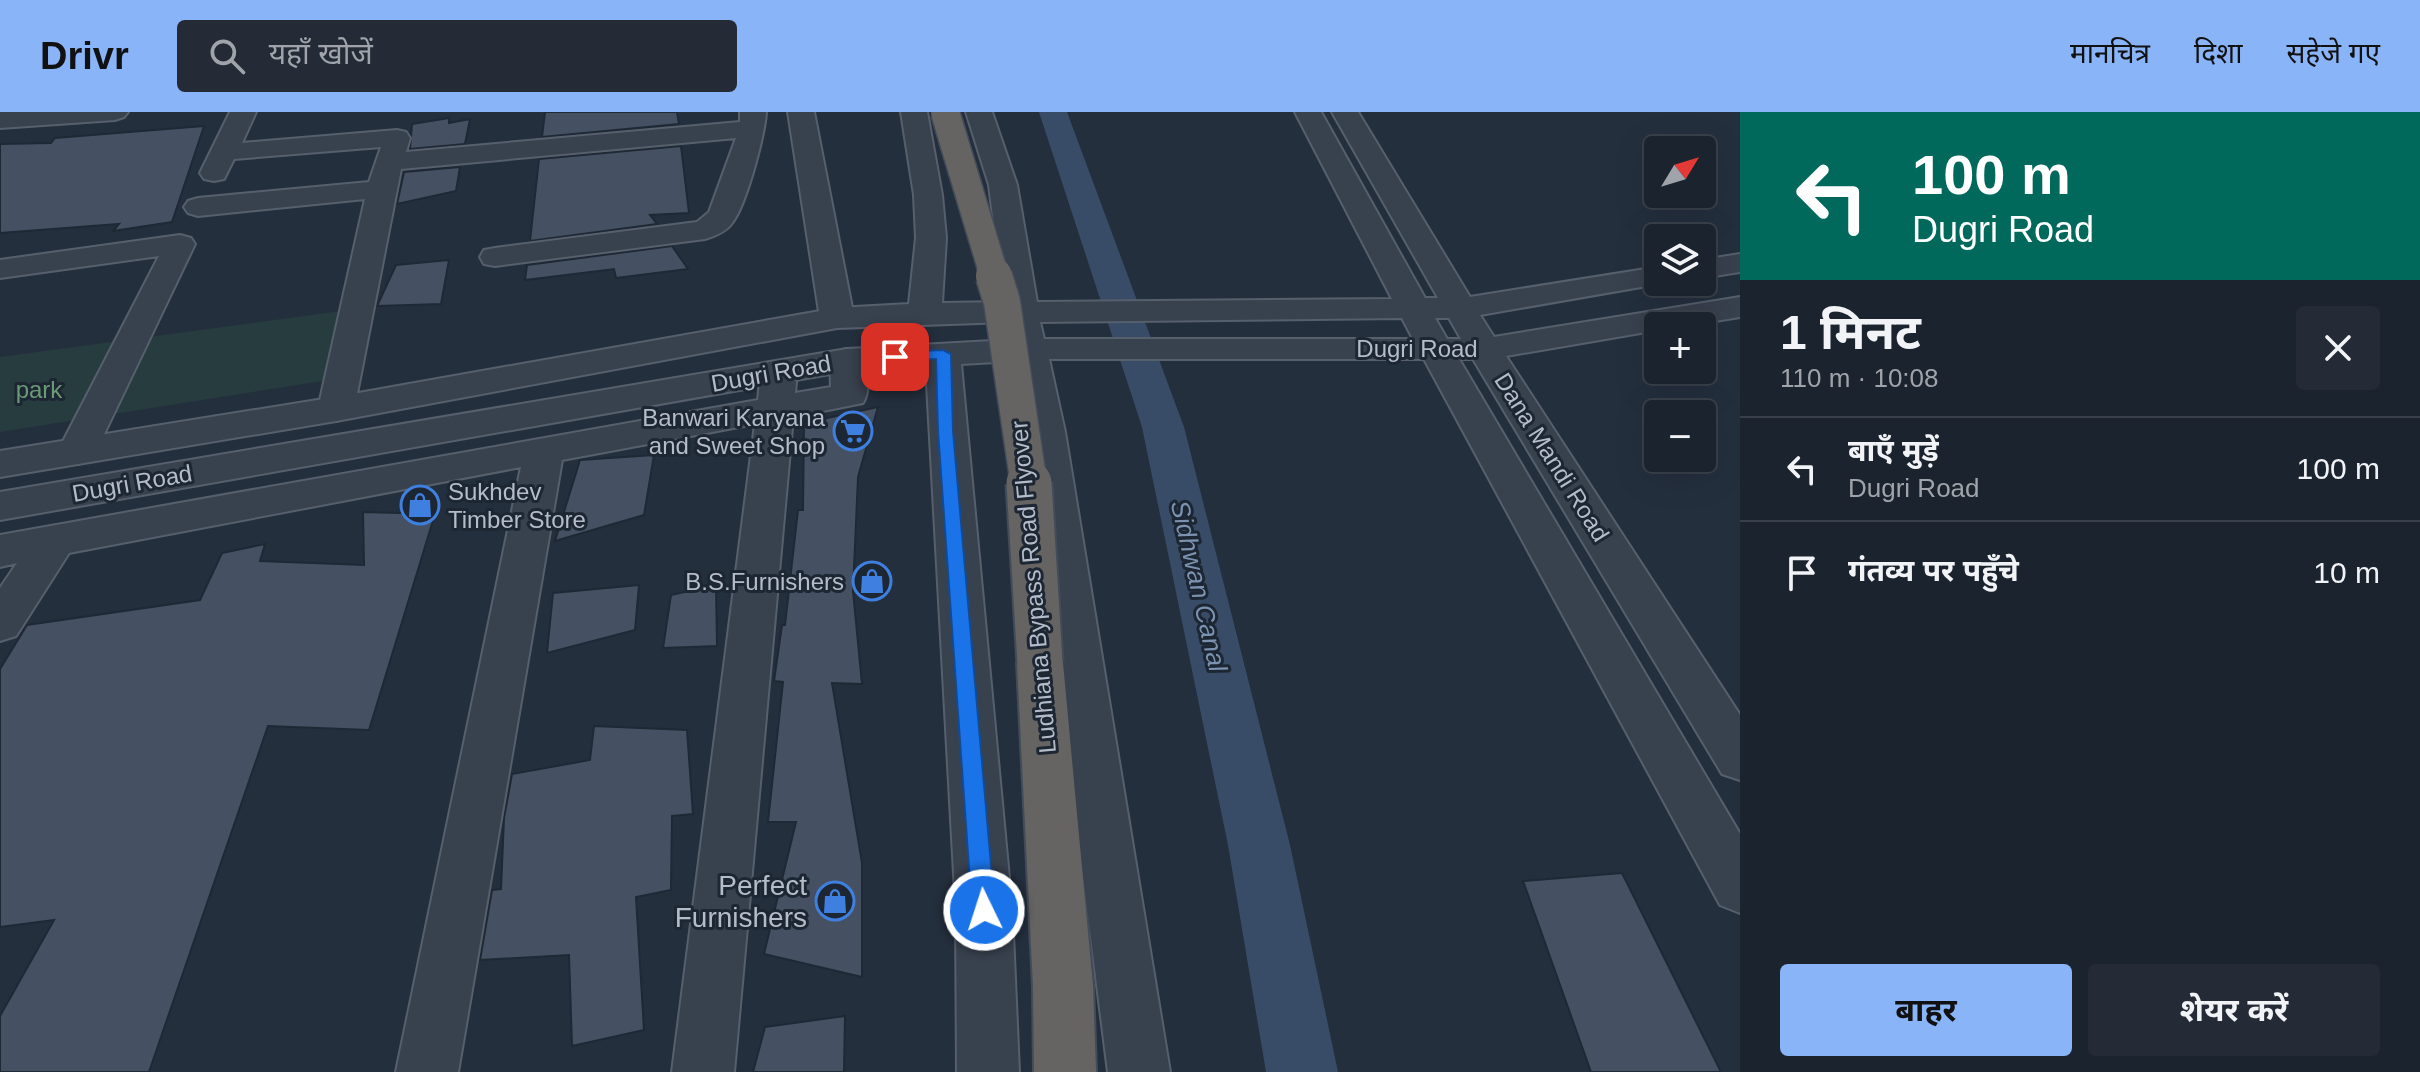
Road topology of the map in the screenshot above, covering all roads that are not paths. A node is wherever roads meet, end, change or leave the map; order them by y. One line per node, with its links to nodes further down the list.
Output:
1 (115, 112): 9 (street)
2 (243, 112): 13 (street)
3 (801, 112): 26 (street)
4 (914, 112): 25 (street)
5 (945, 112): 43 (highway, Ludhiana Bypass Road Flyover, bridge)
6 (979, 112): 24 (street)
7 (1308, 112): 23 (street)
8 (1345, 112): 22 (street, Dana Mandi Road)
9 (46, 114): 10 (street)
10 (0, 120)
11 (753, 121): 12 (street); 16 (street)
12 (393, 150): 13 (street); 14 (street); 30 (street)
13 (224, 152): 14 (street)
14 (198, 207): 15 (street)
15 (180, 244): 19 (street); 32 (street)
16 (495, 257)
17 (1740, 263): 18 (street)
18 (1716, 267)
19 (16, 268)
20 (1644, 278): 22 (street, Dugri Road)
21 (1740, 307): 27 (street, Dugri Road)
22 (1460, 308): 23 (street, Dugri Road); 27 (street, Dana Mandi Road)
23 (1414, 309): 24 (street, Dugri Road); 28 (street)
24 (1033, 331): 25 (street, Dugri Road); 28 (street, Dugri Road); 44 (street)
25 (934, 334): 26 (street, Dugri Road); 42 (street)
26 (842, 339): 29 (street); 30 (street, Dugri Road)
27 (1484, 349): 28 (street, Dugri Road); 38 (street, Dana Mandi Road)
28 (1436, 350): 39 (street)
29 (777, 391): 31 (street); 34 (street, Dugri Road); 41 (street)
30 (336, 409): 32 (street, Dugri Road)
31 (544, 450): 35 (street); 40 (street)
32 (77, 451): 33 (street, Dugri Road)
33 (0, 464)
34 (0, 506)
35 (56, 540): 36 (street); 37 (street)
36 (0, 551)
37 (0, 623)
38 (1740, 758)
39 (1740, 886)
40 (427, 1072)
41 (703, 1072)
42 (988, 1072)
43 (1065, 1072)
44 (1139, 1072)

